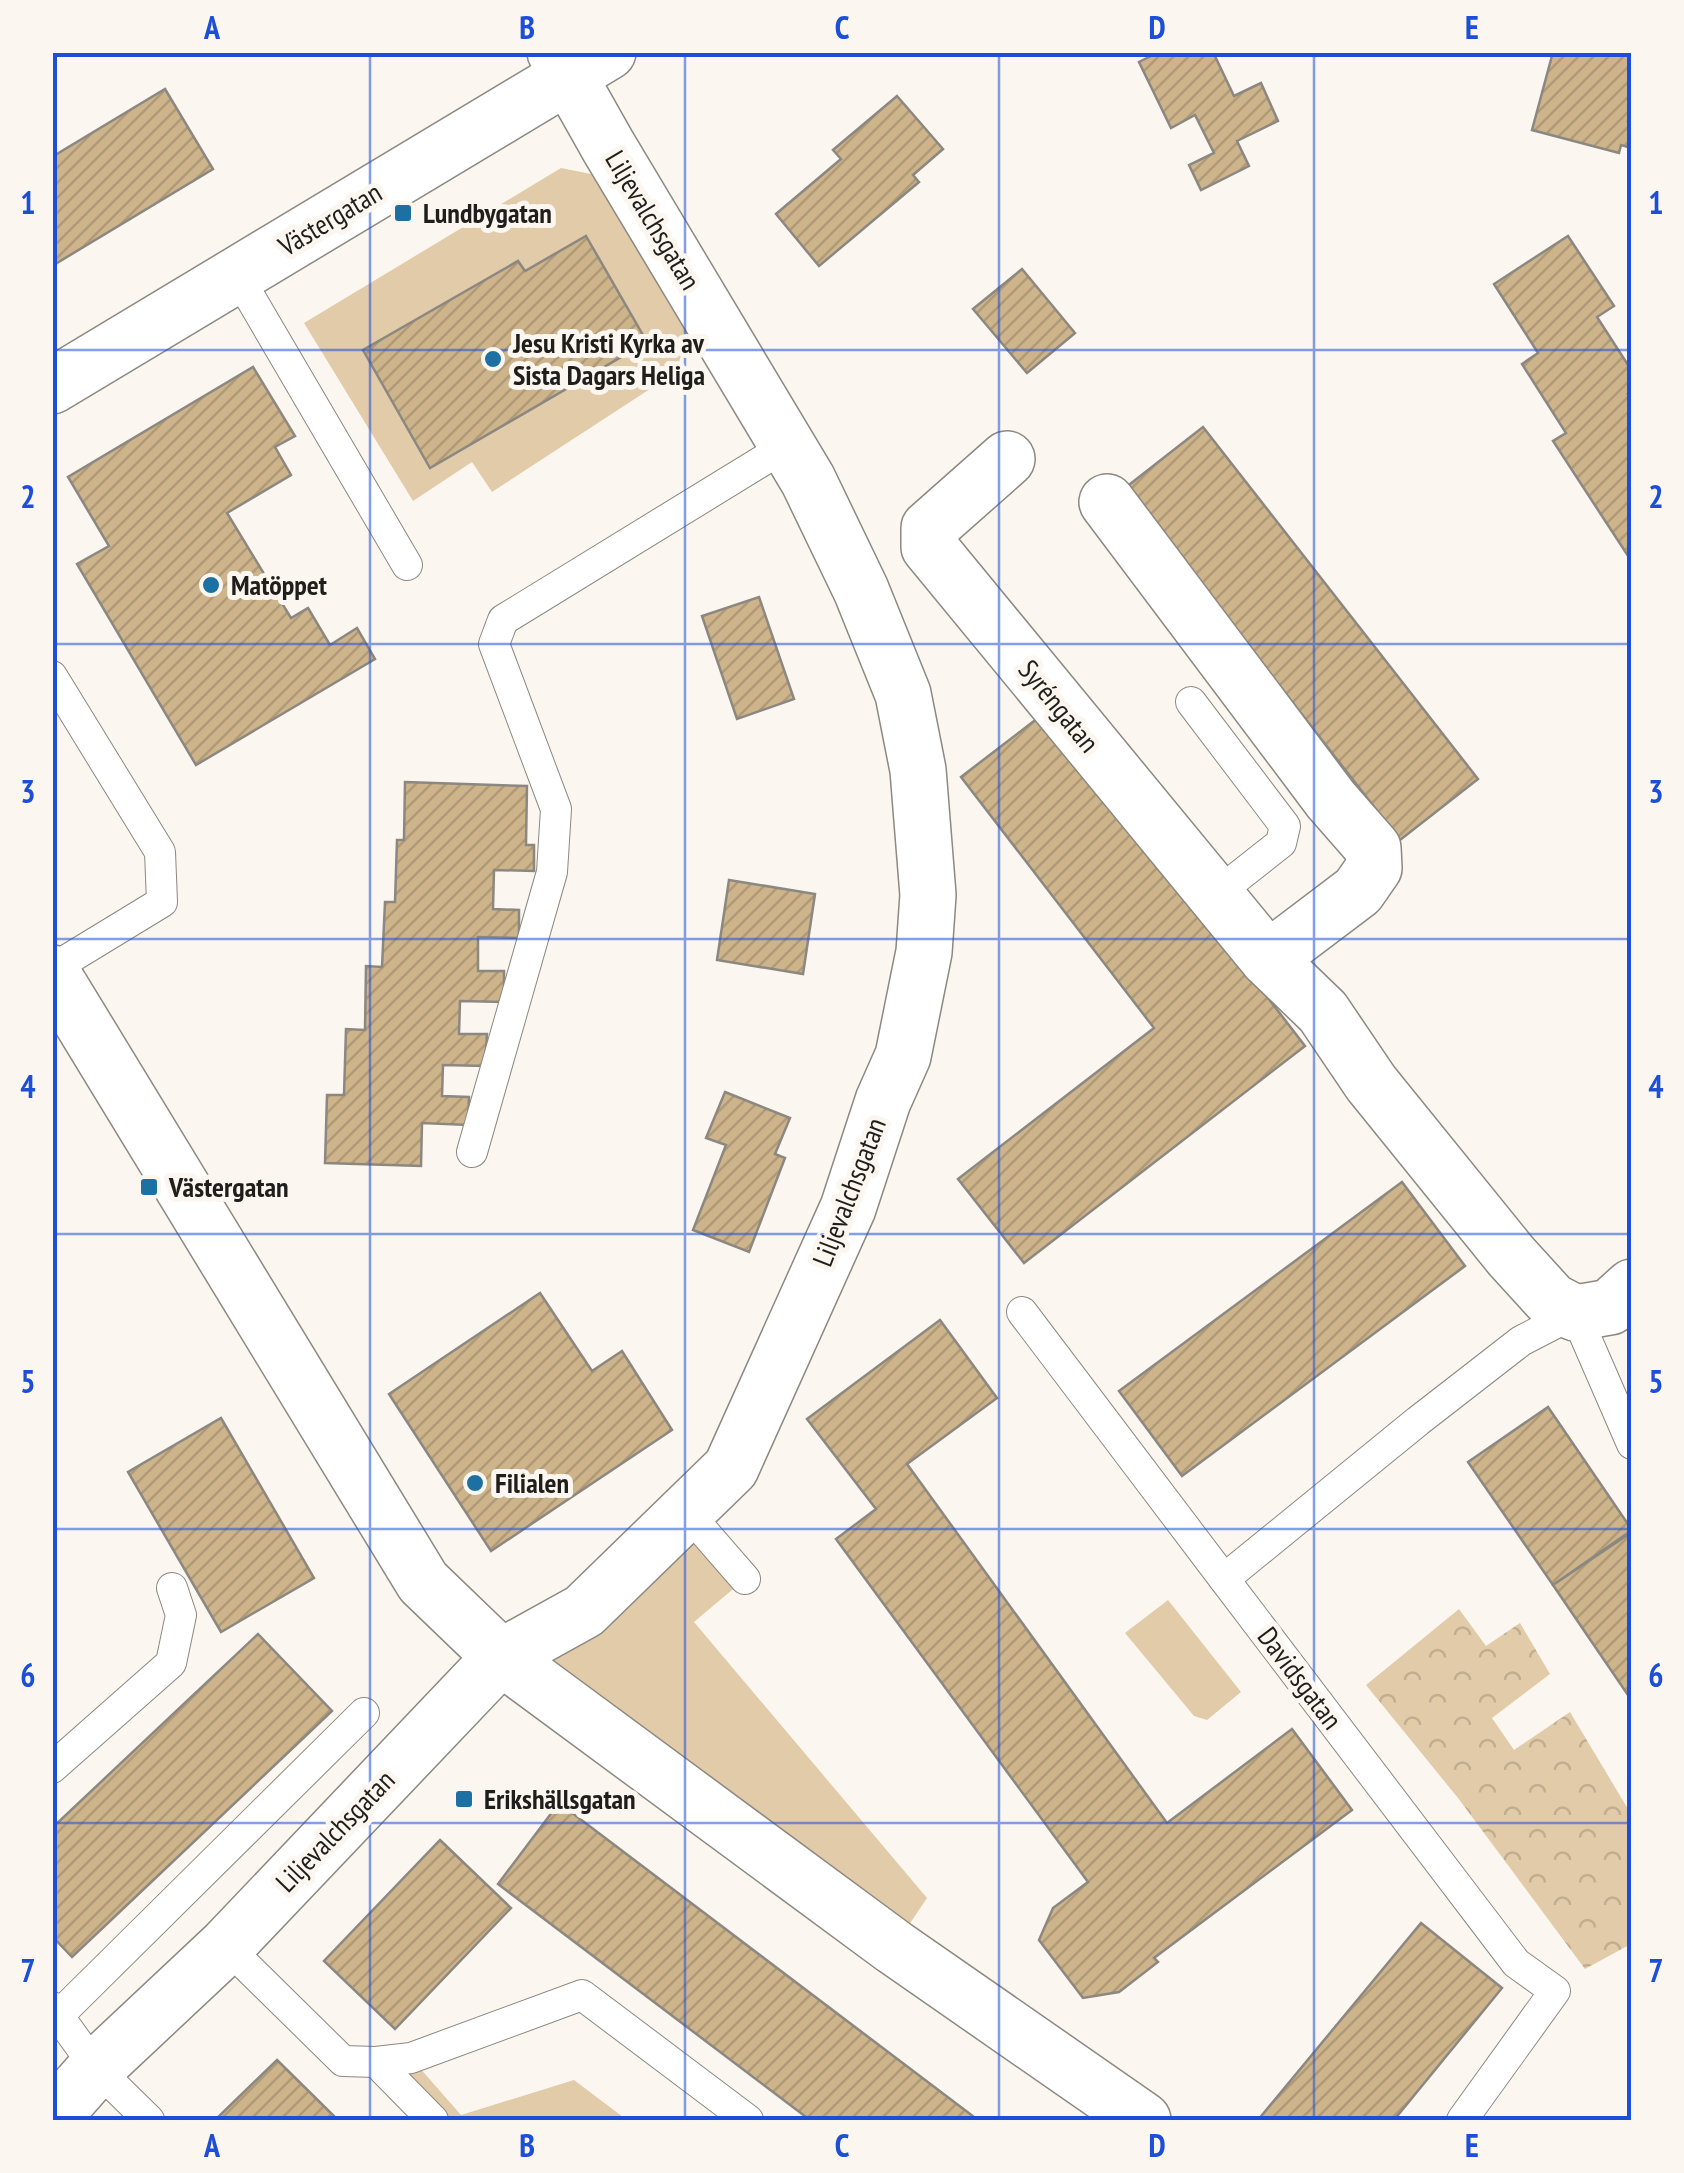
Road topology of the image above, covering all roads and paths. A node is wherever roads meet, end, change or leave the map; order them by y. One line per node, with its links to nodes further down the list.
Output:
1 (577, 61): 2 (street, Västergatan); 4 (street, Liljevalchsgatan)
2 (237, 274): 3 (street, Västergatan); 7 (lane)
3 (52, 386)
4 (788, 446): 13 (lane); 18 (street, Liljevalchsgatan)
5 (1007, 459): 10 (street, Syréngatan)
6 (1106, 502): 11 (street)
7 (407, 564)
8 (52, 676): 12 (lane)
9 (1191, 702): 10 (lane)
10 (1215, 896): 11 (street, Syréngatan)
11 (1268, 959): 16 (street, Syréngatan)
12 (52, 972): 22 (street)
13 (472, 1152)
14 (1632, 1287): 16 (street)
15 (1022, 1312): 20 (lane)
16 (1575, 1312): 17 (lane); 20 (lane)
17 (1632, 1444)
18 (686, 1511): 19 (lane); 22 (street, Liljevalchsgatan)
19 (745, 1579)
20 (1224, 1579): 34 (lane, Davidsgatan)
21 (172, 1588): 24 (lane)
22 (502, 1656): 25 (street, Liljevalchsgatan); 33 (street)
23 (364, 1713): 26 (lane)
24 (52, 1768)
25 (226, 1946): 27 (lane); 28 (street, Liljevalchsgatan)
26 (56, 2011): 28 (lane)
27 (376, 2062): 31 (lane); 32 (lane)
28 (96, 2068): 29 (street, Liljevalchsgatan); 30 (lane)
29 (52, 2118)
30 (149, 2120)
31 (433, 2120)
32 (748, 2120)
33 (1143, 2120)
34 (1462, 2120)

